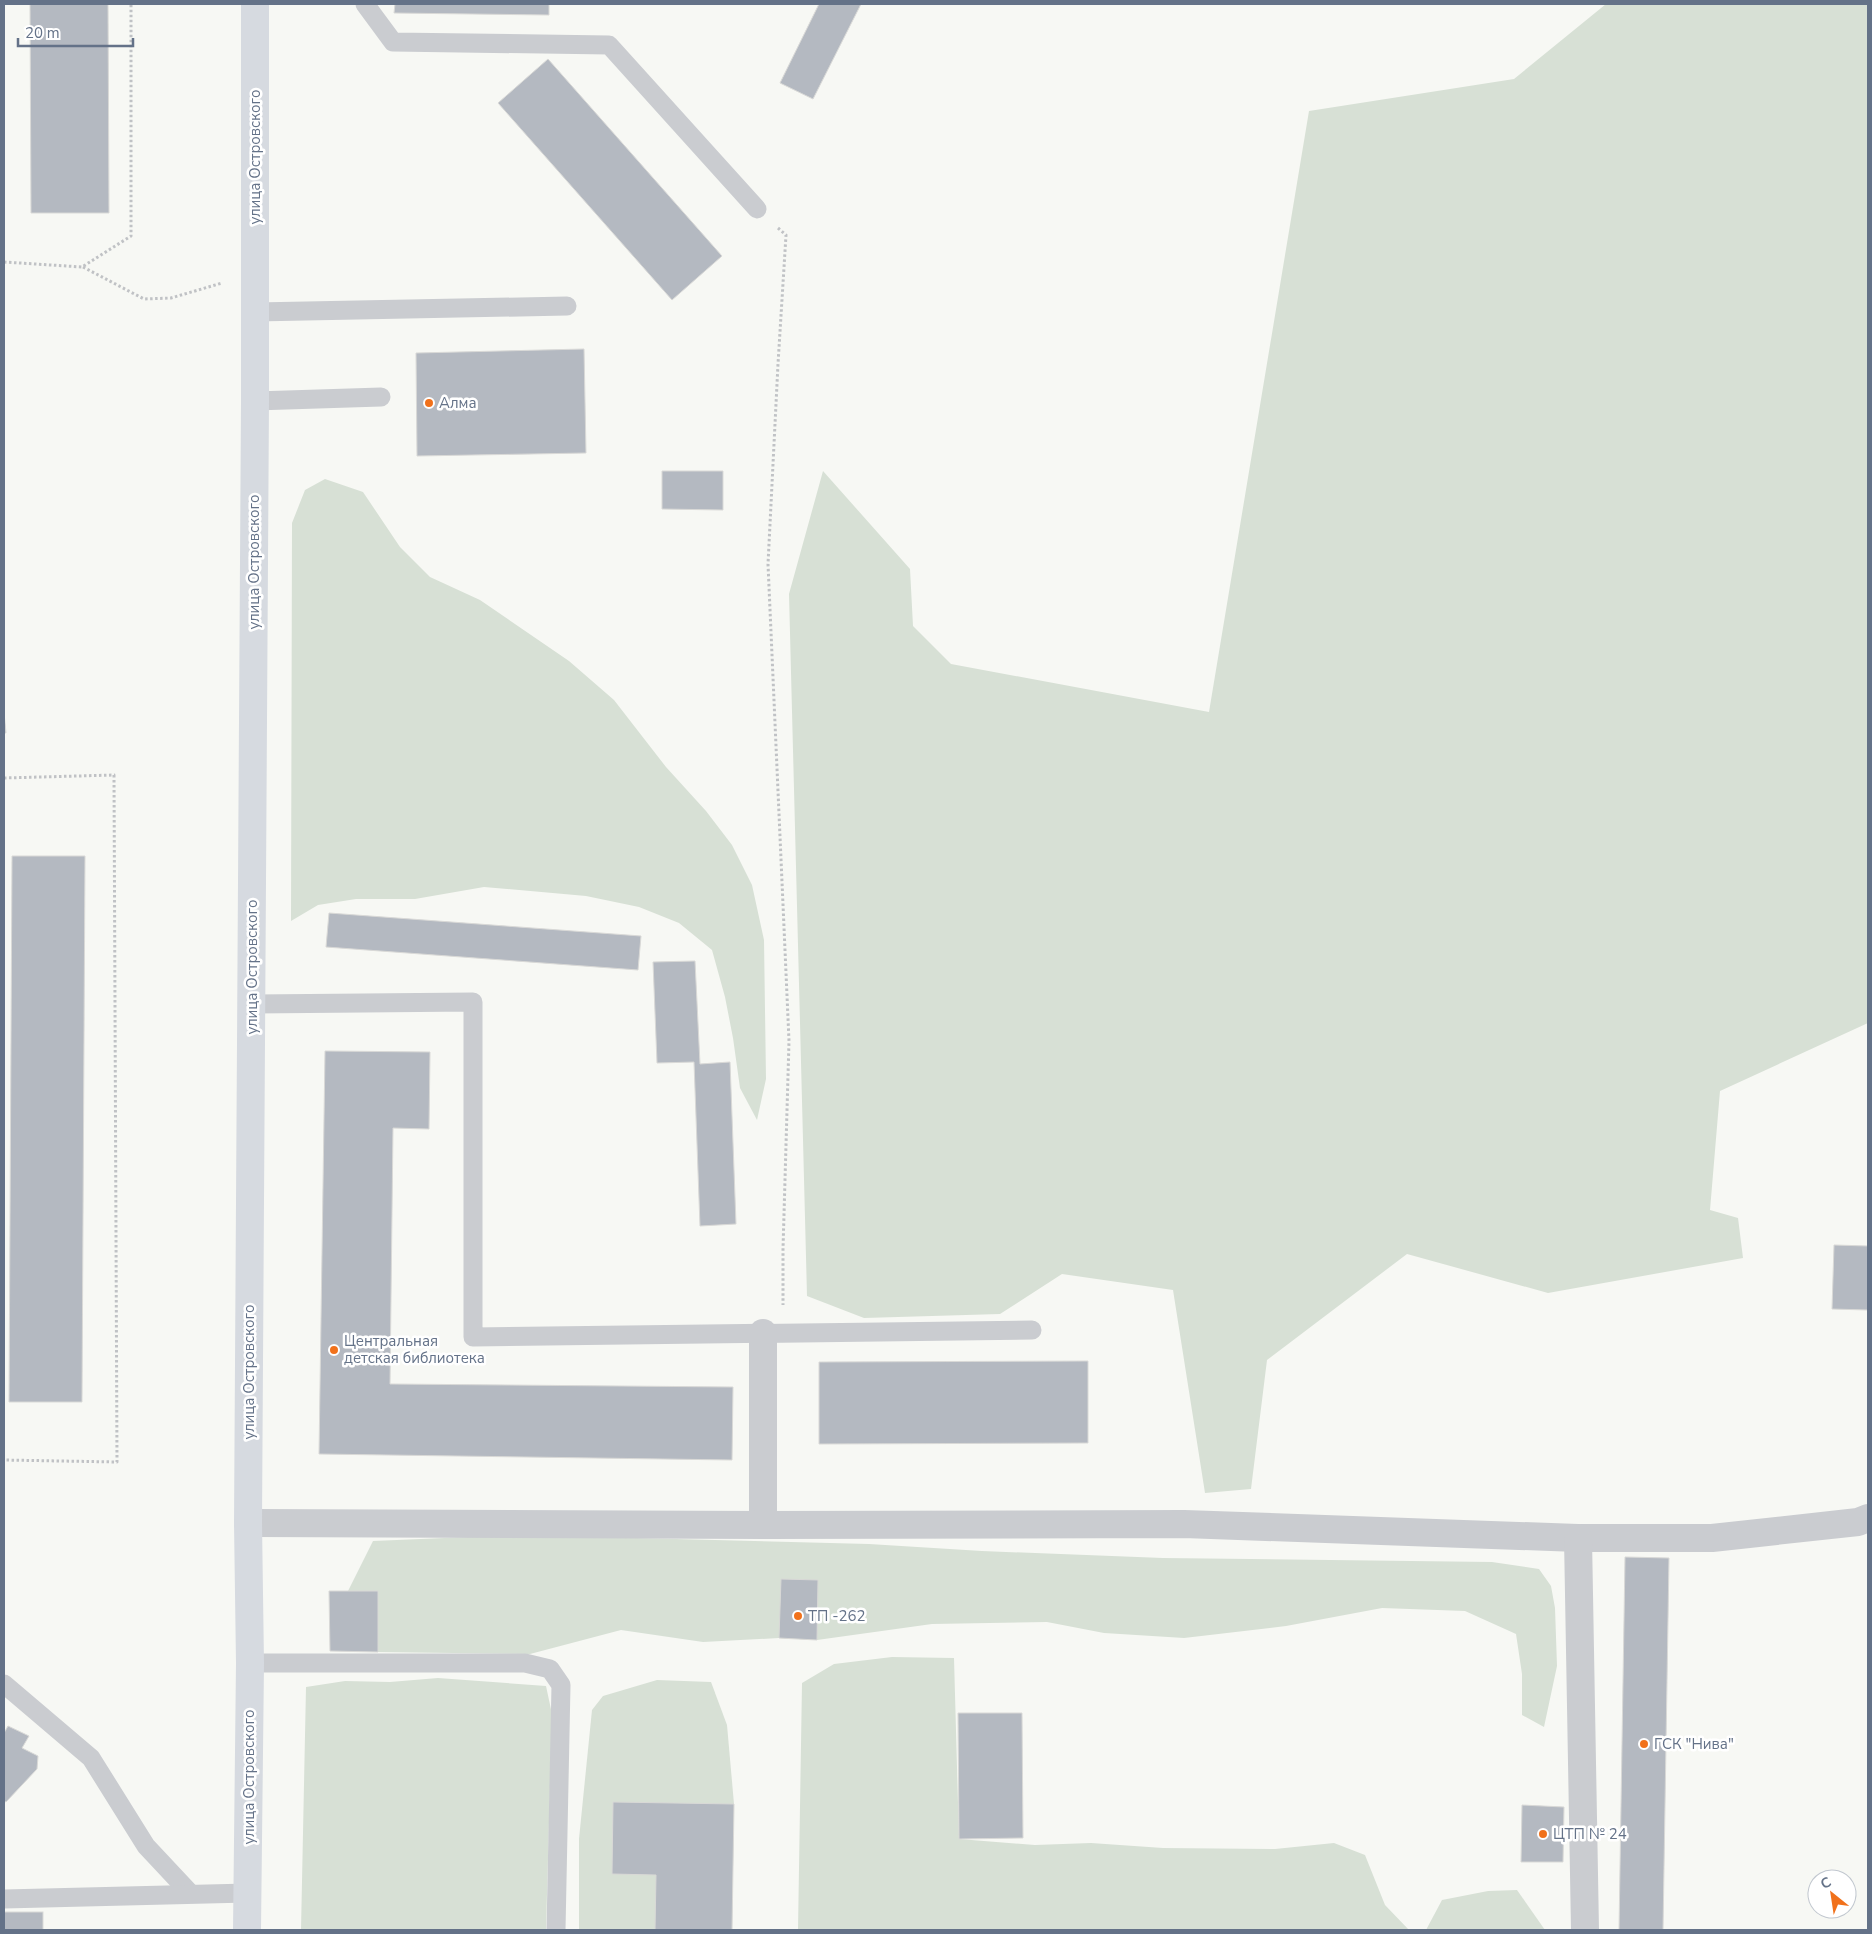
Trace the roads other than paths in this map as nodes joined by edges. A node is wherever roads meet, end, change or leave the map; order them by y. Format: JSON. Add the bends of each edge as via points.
{"nodes":[{"id":1,"x":255,"y":4,"type":"edge"},
{"id":2,"x":365,"y":4,"type":"edge"},
{"id":3,"x":757,"y":209,"type":"road end"},
{"id":4,"x":567,"y":306,"type":"dead end"},
{"id":5,"x":256,"y":312,"type":"junction"},
{"id":6,"x":381,"y":397,"type":"dead end"},
{"id":7,"x":255,"y":401,"type":"junction"},
{"id":8,"x":252,"y":1004,"type":"junction"},
{"id":9,"x":1032,"y":1330,"type":"dead end"},
{"id":10,"x":773,"y":1333,"type":"junction"},
{"id":11,"x":1868,"y":1518,"type":"edge"},
{"id":12,"x":248,"y":1523,"type":"junction"},
{"id":13,"x":763,"y":1525,"type":"junction"},
{"id":14,"x":1578,"y":1538,"type":"junction"},
{"id":15,"x":250,"y":1663,"type":"junction"},
{"id":16,"x":4,"y":1684,"type":"edge"},
{"id":17,"x":190,"y":1893,"type":"junction"},
{"id":18,"x":248,"y":1893,"type":"junction"},
{"id":19,"x":4,"y":1899,"type":"edge"},
{"id":20,"x":248,"y":1930,"type":"edge"},
{"id":21,"x":556,"y":1930,"type":"edge"},
{"id":22,"x":1585,"y":1930,"type":"edge"}],
"edges":[{"from":1,"to":5,"type":"main road","name":"улица Островского"},
{"from":2,"to":3,"type":"lane","via":[[393,42],[609,45]]},
{"from":4,"to":5,"type":"lane"},
{"from":5,"to":7,"type":"main road","name":"улица Островского"},
{"from":6,"to":7,"type":"lane"},
{"from":7,"to":8,"type":"main road","name":"улица Островского"},
{"from":8,"to":10,"type":"lane","via":[[473,1002],[473,1337]]},
{"from":8,"to":12,"type":"main road","name":"улица Островского"},
{"from":9,"to":10,"type":"lane"},
{"from":10,"to":13,"type":"street"},
{"from":11,"to":14,"type":"street","via":[[1858,1522],[1712,1538]]},
{"from":12,"to":13,"type":"street"},
{"from":12,"to":15,"type":"main road","name":"улица Островского"},
{"from":13,"to":14,"type":"street","via":[[1184,1524]]},
{"from":14,"to":22,"type":"street"},
{"from":15,"to":18,"type":"main road","name":"улица Островского"},
{"from":15,"to":21,"type":"lane","via":[[525,1663],[550,1669],[561,1684]]},
{"from":16,"to":17,"type":"lane","via":[[91,1758],[146,1846]]},
{"from":17,"to":18,"type":"lane"},
{"from":17,"to":19,"type":"lane"},
{"from":18,"to":20,"type":"main road","name":"улица Островского"}]}
